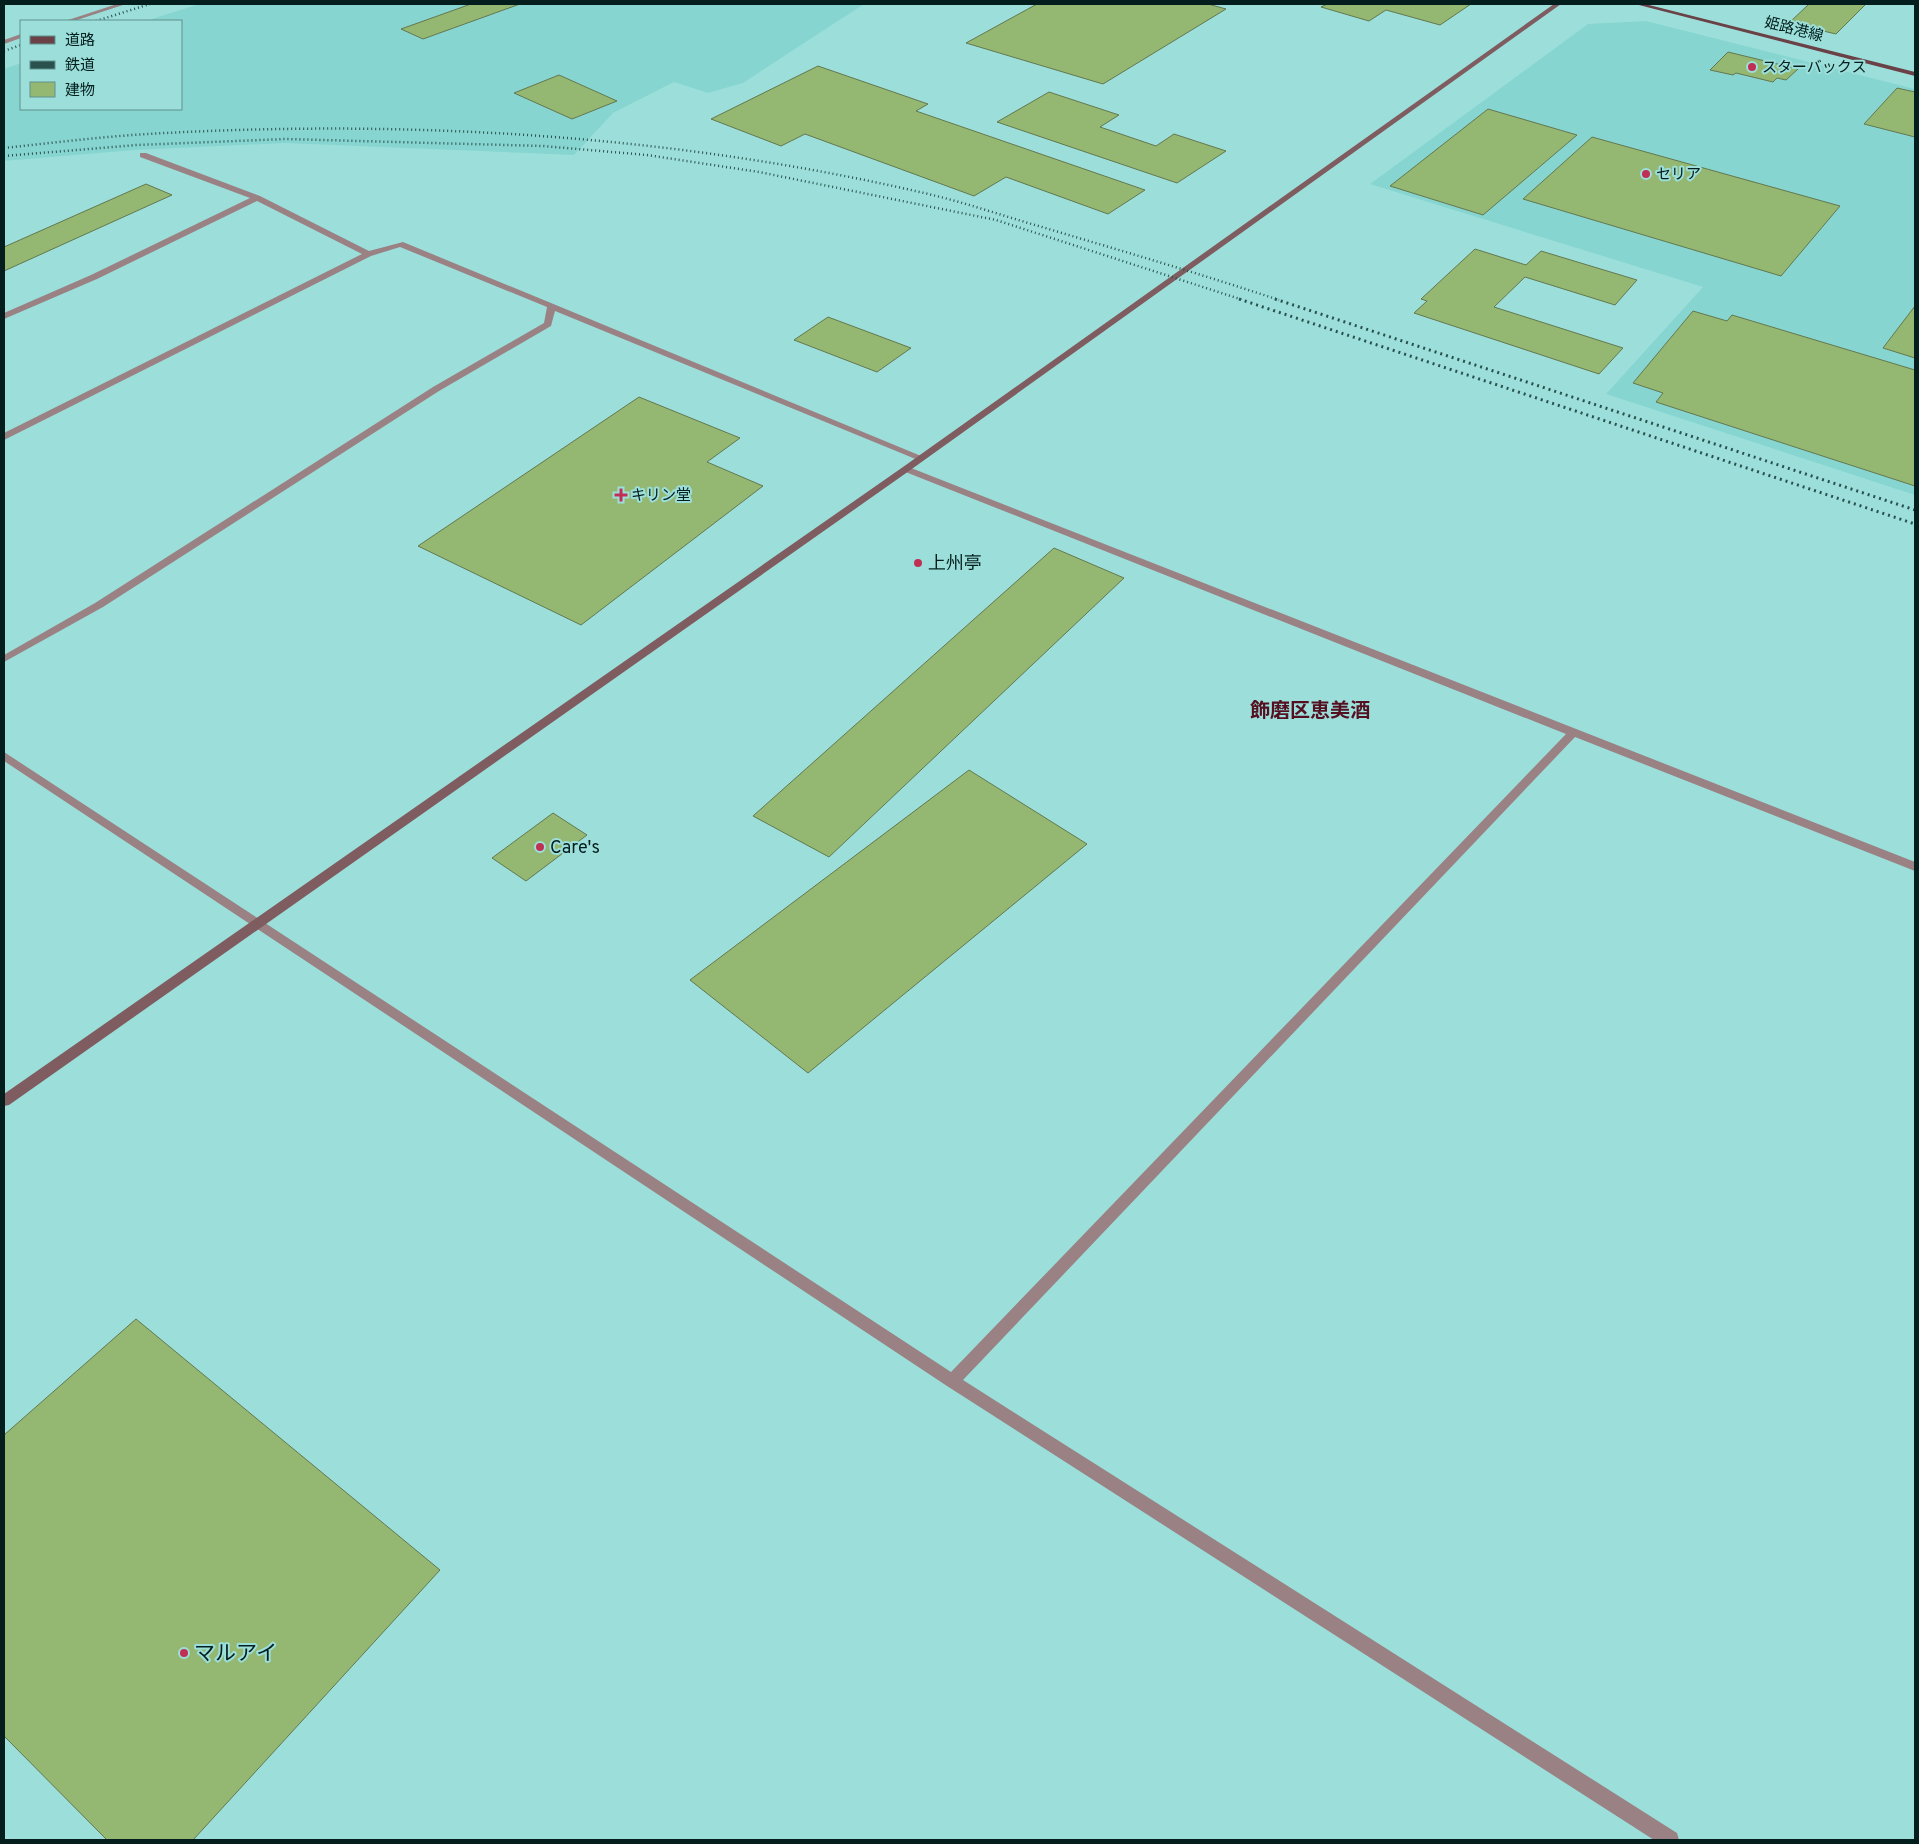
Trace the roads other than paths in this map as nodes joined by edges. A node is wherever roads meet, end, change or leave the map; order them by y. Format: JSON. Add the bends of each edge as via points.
{"nodes":[{"id":1,"x":123,"y":4,"type":"edge"},
{"id":2,"x":1558,"y":4,"type":"edge"},
{"id":3,"x":1638,"y":4,"type":"edge"},
{"id":4,"x":71,"y":20,"type":"edge"},
{"id":5,"x":20,"y":36,"type":"edge"},
{"id":6,"x":4,"y":42,"type":"edge"},
{"id":7,"x":1915,"y":74,"type":"edge"},
{"id":8,"x":143,"y":155,"type":"dead end"},
{"id":9,"x":257,"y":198,"type":"junction"},
{"id":10,"x":368,"y":254,"type":"junction"},
{"id":11,"x":551,"y":306,"type":"junction"},
{"id":12,"x":4,"y":316,"type":"edge"},
{"id":13,"x":4,"y":437,"type":"edge"},
{"id":14,"x":921,"y":458,"type":"junction"},
{"id":15,"x":906,"y":469,"type":"junction"},
{"id":16,"x":4,"y":659,"type":"edge"},
{"id":17,"x":1574,"y":732,"type":"junction"},
{"id":18,"x":4,"y":756,"type":"edge"},
{"id":19,"x":1915,"y":867,"type":"edge"},
{"id":20,"x":257,"y":923,"type":"junction"},
{"id":21,"x":4,"y":1101,"type":"edge"},
{"id":22,"x":952,"y":1381,"type":"junction"},
{"id":23,"x":1670,"y":1840,"type":"edge"}],
"edges":[{"from":1,"to":4,"type":"street"},
{"from":2,"to":14,"type":"street"},
{"from":3,"to":7,"type":"main road","name":"姫路港線"},
{"from":5,"to":6,"type":"street"},
{"from":8,"to":9,"type":"street"},
{"from":9,"to":10,"type":"street"},
{"from":9,"to":12,"type":"street","via":[[94,277]]},
{"from":10,"to":11,"type":"street","via":[[400,244]]},
{"from":10,"to":13,"type":"street"},
{"from":11,"to":14,"type":"street"},
{"from":11,"to":16,"type":"street","via":[[548,324],[436,389],[99,605]]},
{"from":14,"to":15,"type":"street"},
{"from":15,"to":17,"type":"street"},
{"from":15,"to":20,"type":"street"},
{"from":17,"to":19,"type":"street"},
{"from":17,"to":22,"type":"street"},
{"from":18,"to":20,"type":"street"},
{"from":20,"to":21,"type":"street"},
{"from":20,"to":22,"type":"street"},
{"from":22,"to":23,"type":"street"}]}
